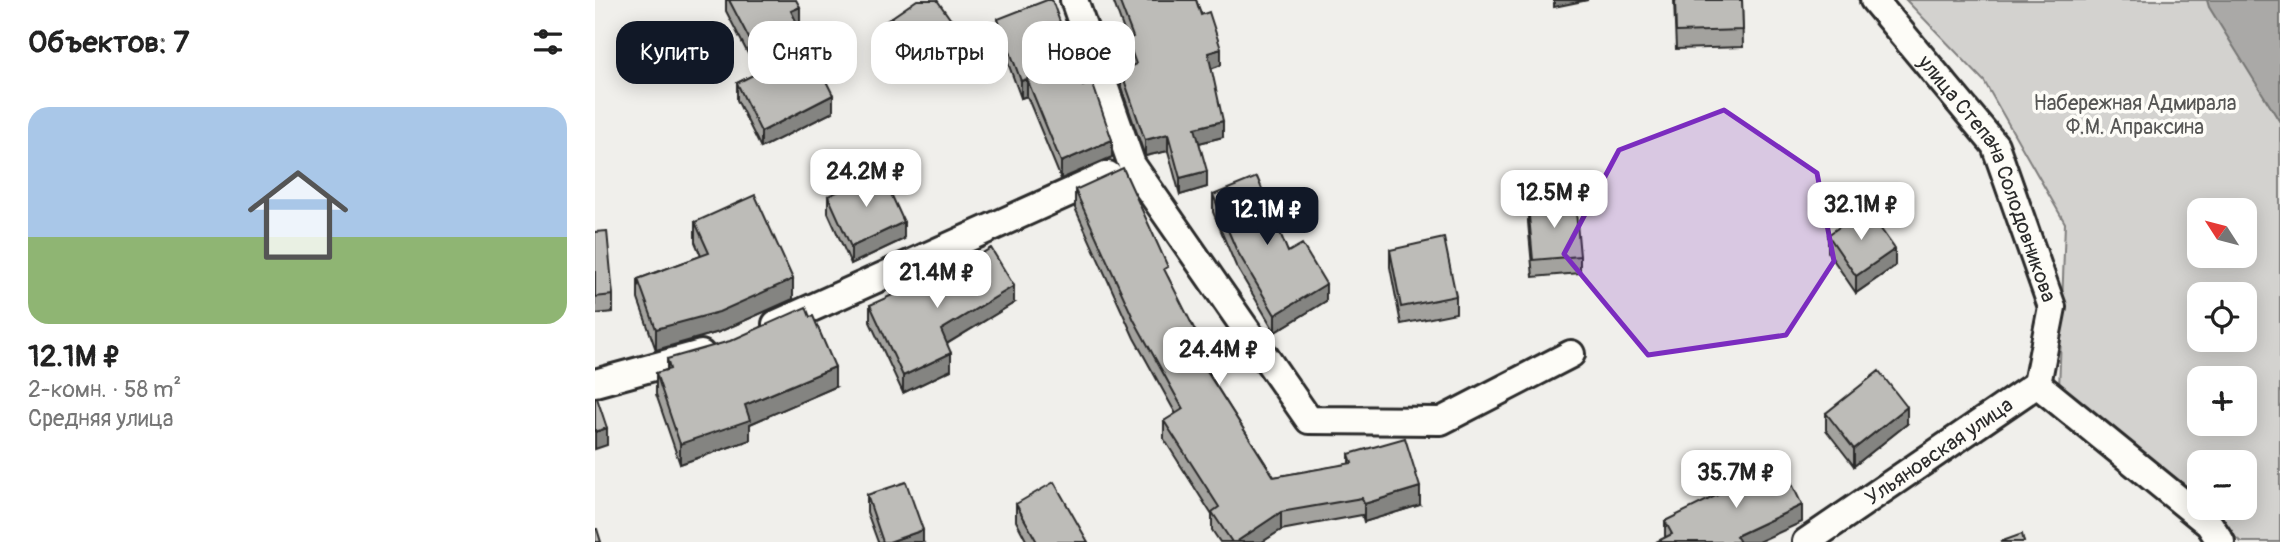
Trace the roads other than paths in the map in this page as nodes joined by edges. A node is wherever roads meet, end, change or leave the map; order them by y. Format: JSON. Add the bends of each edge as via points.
{"nodes":[{"id":1,"x":1074,"y":0,"type":"edge"},
{"id":2,"x":1874,"y":0,"type":"edge"},
{"id":3,"x":1132,"y":165,"type":"junction"},
{"id":4,"x":750,"y":336,"type":"edge"},
{"id":5,"x":724,"y":347,"type":"edge"},
{"id":6,"x":1571,"y":354,"type":"dead end"},
{"id":7,"x":595,"y":383,"type":"edge"},
{"id":8,"x":2036,"y":384,"type":"junction"},
{"id":9,"x":1806,"y":542,"type":"edge"},
{"id":10,"x":2221,"y":542,"type":"edge"}],
"edges":[{"from":1,"to":3,"type":"street"},
{"from":2,"to":8,"type":"street","name":"улица Степана Солодовникова","via":[[1995,145],[2052,307]]},
{"from":3,"to":4,"type":"street"},
{"from":3,"to":6,"type":"street","via":[[1309,420],[1441,421]]},
{"from":5,"to":7,"type":"street"},
{"from":8,"to":9,"type":"street","name":"Ульяновская улица"},
{"from":8,"to":10,"type":"street","via":[[2209,524]]}]}
